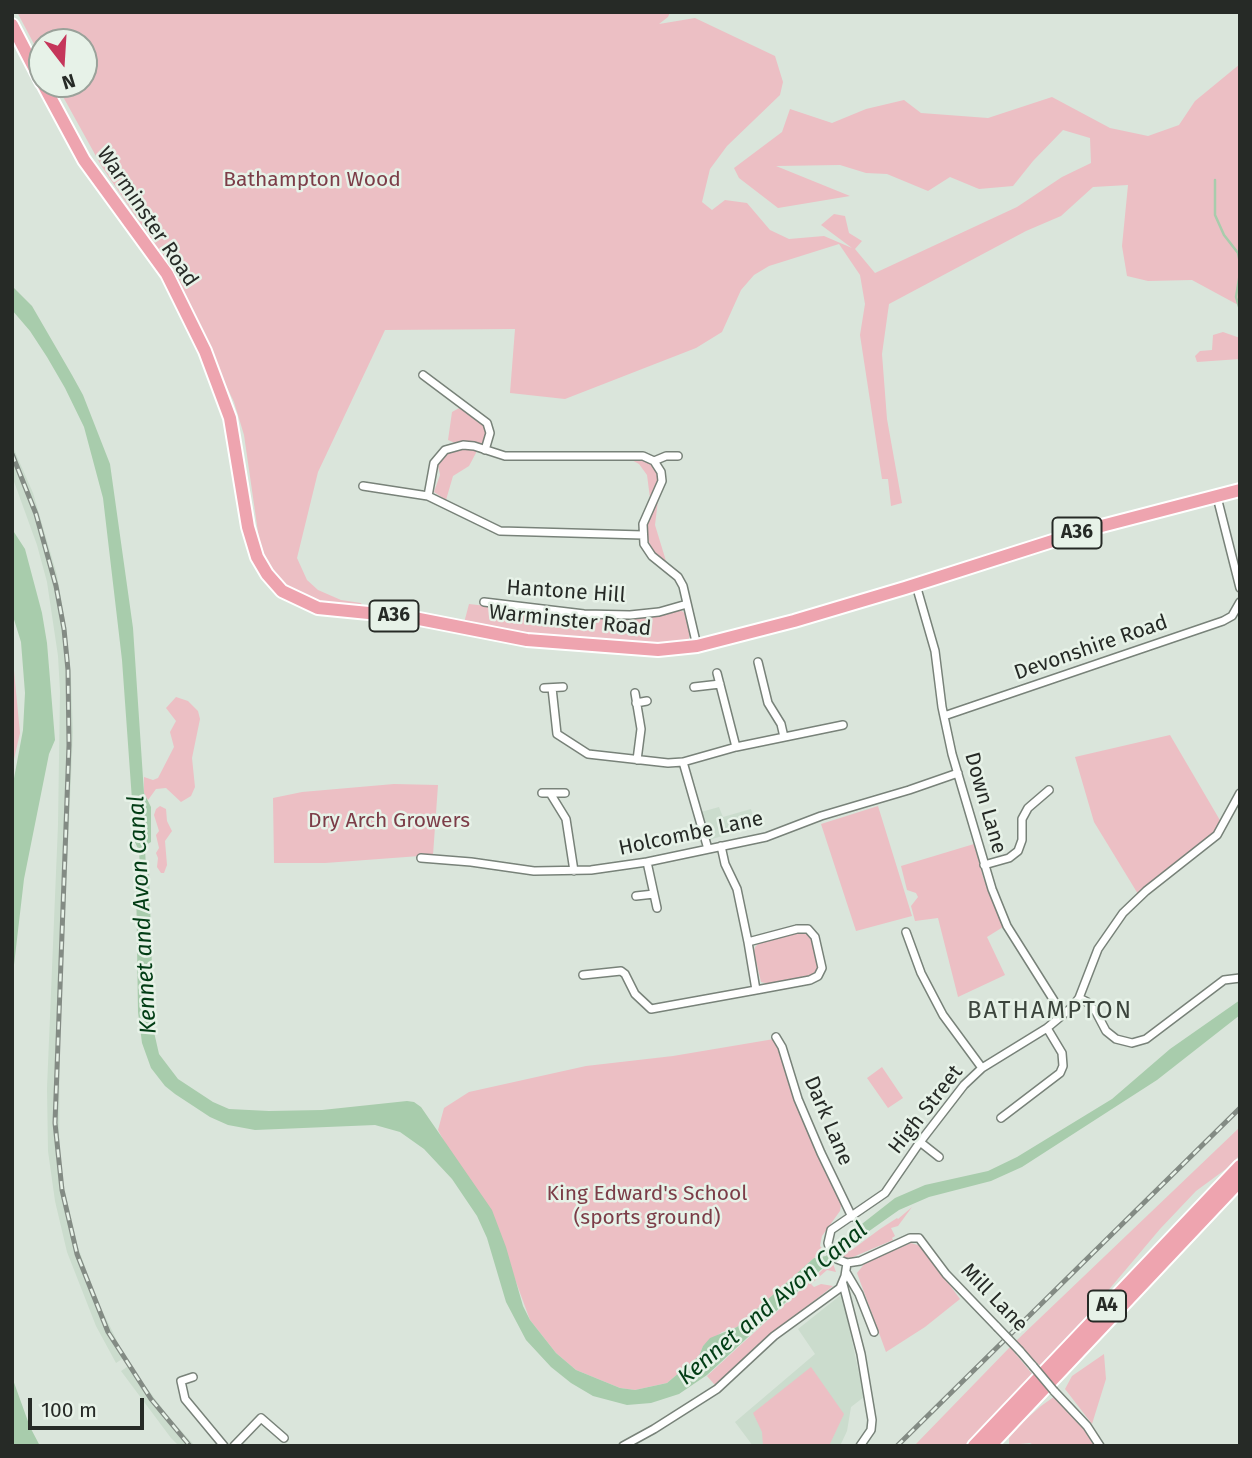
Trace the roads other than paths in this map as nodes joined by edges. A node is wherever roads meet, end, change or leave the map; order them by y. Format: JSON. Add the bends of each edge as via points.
{"nodes":[{"id":1,"x":12,"y":25,"type":"edge"},
{"id":2,"x":28,"y":56,"type":"edge"},
{"id":3,"x":50,"y":98,"type":"edge"},
{"id":4,"x":423,"y":375,"type":"dead end"},
{"id":5,"x":485,"y":450,"type":"junction"},
{"id":6,"x":678,"y":456,"type":"dead end"},
{"id":7,"x":654,"y":460,"type":"junction"},
{"id":8,"x":362,"y":486,"type":"dead end"},
{"id":9,"x":1240,"y":490,"type":"edge"},
{"id":10,"x":428,"y":496,"type":"junction"},
{"id":11,"x":1217,"y":496,"type":"junction"},
{"id":12,"x":643,"y":535,"type":"junction"},
{"id":13,"x":916,"y":585,"type":"junction"},
{"id":14,"x":1240,"y":588,"type":"edge"},
{"id":15,"x":484,"y":602,"type":"dead end"},
{"id":16,"x":1240,"y":602,"type":"edge"},
{"id":17,"x":687,"y":604,"type":"junction"},
{"id":18,"x":697,"y":646,"type":"junction"},
{"id":19,"x":758,"y":662,"type":"dead end"},
{"id":20,"x":717,"y":673,"type":"dead end"},
{"id":21,"x":720,"y":684,"type":"junction"},
{"id":22,"x":563,"y":687,"type":"dead end"},
{"id":23,"x":694,"y":687,"type":"dead end"},
{"id":24,"x":635,"y":693,"type":"dead end"},
{"id":25,"x":647,"y":701,"type":"dead end"},
{"id":26,"x":636,"y":703,"type":"junction"},
{"id":27,"x":944,"y":716,"type":"junction"},
{"id":28,"x":831,"y":718,"type":"dead end"},
{"id":29,"x":843,"y":725,"type":"dead end"},
{"id":30,"x":833,"y":727,"type":"junction"},
{"id":31,"x":784,"y":737,"type":"junction"},
{"id":32,"x":736,"y":747,"type":"junction"},
{"id":33,"x":637,"y":760,"type":"junction"},
{"id":34,"x":683,"y":762,"type":"junction"},
{"id":35,"x":958,"y":772,"type":"junction"},
{"id":36,"x":1049,"y":790,"type":"dead end"},
{"id":37,"x":565,"y":793,"type":"dead end"},
{"id":38,"x":1240,"y":793,"type":"edge"},
{"id":39,"x":721,"y":846,"type":"junction"},
{"id":40,"x":708,"y":849,"type":"junction"},
{"id":41,"x":421,"y":858,"type":"dead end"},
{"id":42,"x":647,"y":862,"type":"junction"},
{"id":43,"x":984,"y":865,"type":"junction"},
{"id":44,"x":574,"y":871,"type":"junction"},
{"id":45,"x":654,"y":894,"type":"junction"},
{"id":46,"x":636,"y":896,"type":"dead end"},
{"id":47,"x":657,"y":908,"type":"dead end"},
{"id":48,"x":906,"y":932,"type":"dead end"},
{"id":49,"x":748,"y":942,"type":"junction"},
{"id":50,"x":583,"y":975,"type":"dead end"},
{"id":51,"x":1240,"y":978,"type":"edge"},
{"id":52,"x":756,"y":990,"type":"junction"},
{"id":53,"x":1079,"y":998,"type":"junction"},
{"id":54,"x":1063,"y":1015,"type":"junction"},
{"id":55,"x":1047,"y":1028,"type":"junction"},
{"id":56,"x":776,"y":1037,"type":"dead end"},
{"id":57,"x":982,"y":1068,"type":"junction"},
{"id":58,"x":1001,"y":1118,"type":"dead end"},
{"id":59,"x":920,"y":1142,"type":"junction"},
{"id":60,"x":939,"y":1157,"type":"dead end"},
{"id":61,"x":1240,"y":1166,"type":"edge"},
{"id":62,"x":1240,"y":1181,"type":"edge"},
{"id":63,"x":852,"y":1217,"type":"junction"},
{"id":64,"x":844,"y":1265,"type":"junction"},
{"id":65,"x":843,"y":1284,"type":"junction"},
{"id":66,"x":874,"y":1332,"type":"dead end"},
{"id":67,"x":193,"y":1377,"type":"dead end"},
{"id":68,"x":284,"y":1438,"type":"dead end"},
{"id":69,"x":224,"y":1446,"type":"edge"},
{"id":70,"x":234,"y":1446,"type":"edge"},
{"id":71,"x":623,"y":1446,"type":"edge"},
{"id":72,"x":860,"y":1446,"type":"edge"},
{"id":73,"x":974,"y":1446,"type":"edge"},
{"id":74,"x":990,"y":1446,"type":"edge"},
{"id":75,"x":1100,"y":1446,"type":"edge"}],
"edges":[{"from":1,"to":2,"type":"highway","name":"Warminster Road","number":"A36"},
{"from":3,"to":18,"type":"highway","name":"Warminster Road","number":"A36","via":[[84,160],[167,274],[205,352],[230,418],[253,547],[282,591],[318,608],[409,617],[527,640],[658,650]]},
{"from":4,"to":5,"type":"street","via":[[487,423],[490,433]]},
{"from":5,"to":7,"type":"street","via":[[505,456],[643,456]]},
{"from":5,"to":10,"type":"street","via":[[454,447],[438,456]]},
{"from":6,"to":7,"type":"street"},
{"from":7,"to":12,"type":"street","via":[[662,481],[643,524]]},
{"from":8,"to":10,"type":"street"},
{"from":9,"to":11,"type":"highway","name":"Warminster Road","number":"A36"},
{"from":10,"to":12,"type":"street","via":[[499,531]]},
{"from":11,"to":13,"type":"highway","name":"Warminster Road","number":"A36","via":[[1090,529]]},
{"from":11,"to":14,"type":"street"},
{"from":12,"to":17,"type":"street","via":[[647,550],[678,577]]},
{"from":13,"to":18,"type":"highway","name":"Warminster Road","number":"A36"},
{"from":13,"to":27,"type":"street","name":"Down Lane","via":[[935,651]]},
{"from":15,"to":17,"type":"street","name":"Hantone Hill","via":[[596,615],[659,612]]},
{"from":16,"to":27,"type":"street","name":"Devonshire Road","via":[[1223,621]]},
{"from":17,"to":18,"type":"street"},
{"from":19,"to":31,"type":"street","via":[[768,703],[782,724]]},
{"from":20,"to":21,"type":"street"},
{"from":21,"to":23,"type":"street"},
{"from":21,"to":32,"type":"street"},
{"from":22,"to":33,"type":"street","via":[[548,688],[556,734],[588,754]]},
{"from":24,"to":26,"type":"street"},
{"from":25,"to":26,"type":"street"},
{"from":26,"to":33,"type":"street","via":[[641,729]]},
{"from":27,"to":35,"type":"street","name":"Down Lane"},
{"from":28,"to":30,"type":"street"},
{"from":29,"to":30,"type":"street"},
{"from":30,"to":31,"type":"street"},
{"from":31,"to":32,"type":"street"},
{"from":32,"to":34,"type":"street"},
{"from":33,"to":34,"type":"street"},
{"from":34,"to":40,"type":"street"},
{"from":35,"to":39,"type":"street","name":"Holcombe Lane","via":[[776,834]]},
{"from":35,"to":43,"type":"street","name":"Down Lane"},
{"from":36,"to":43,"type":"street","via":[[1022,819],[1018,851]]},
{"from":37,"to":44,"type":"street","via":[[546,793],[566,819]]},
{"from":38,"to":53,"type":"street","via":[[1217,835],[1123,913],[1098,949]]},
{"from":39,"to":40,"type":"street","name":"Holcombe Lane"},
{"from":39,"to":49,"type":"street","via":[[737,889]]},
{"from":40,"to":42,"type":"street","name":"Holcombe Lane"},
{"from":41,"to":44,"type":"street","name":"Holcombe Lane","via":[[522,871]]},
{"from":42,"to":44,"type":"street","name":"Holcombe Lane"},
{"from":42,"to":45,"type":"street"},
{"from":43,"to":54,"type":"street","name":"Down Lane","via":[[1007,926]]},
{"from":45,"to":46,"type":"street"},
{"from":45,"to":47,"type":"street"},
{"from":48,"to":57,"type":"street","via":[[920,973],[943,1015]]},
{"from":49,"to":52,"type":"street"},
{"from":49,"to":52,"type":"street","via":[[807,929],[815,937],[822,968],[810,980]]},
{"from":50,"to":52,"type":"street","via":[[621,971],[651,1009]]},
{"from":51,"to":53,"type":"street","via":[[1224,981],[1146,1039],[1132,1043],[1106,1031],[1096,1012]]},
{"from":53,"to":54,"type":"street","name":"High Street"},
{"from":54,"to":55,"type":"street","name":"High Street"},
{"from":55,"to":57,"type":"street","name":"High Street"},
{"from":55,"to":58,"type":"street","via":[[1062,1053],[1060,1073]]},
{"from":56,"to":63,"type":"street","name":"Dark Lane","via":[[798,1099]]},
{"from":57,"to":59,"type":"street","name":"High Street"},
{"from":59,"to":60,"type":"street"},
{"from":59,"to":63,"type":"street","name":"High Street","via":[[885,1194]]},
{"from":61,"to":73,"type":"highway","number":"A4"},
{"from":62,"to":74,"type":"highway","number":"A4"},
{"from":63,"to":64,"type":"street","name":"High Street","via":[[831,1230],[828,1238],[830,1250]]},
{"from":64,"to":65,"type":"street"},
{"from":64,"to":66,"type":"street"},
{"from":64,"to":75,"type":"street","name":"Mill Lane","bridge":true,"via":[[919,1238]]},
{"from":65,"to":71,"type":"street","via":[[774,1336],[717,1389]]},
{"from":65,"to":72,"type":"street","via":[[872,1420]]},
{"from":67,"to":69,"type":"street","via":[[181,1381],[185,1399]]},
{"from":68,"to":70,"type":"street","via":[[261,1418]]}]}
